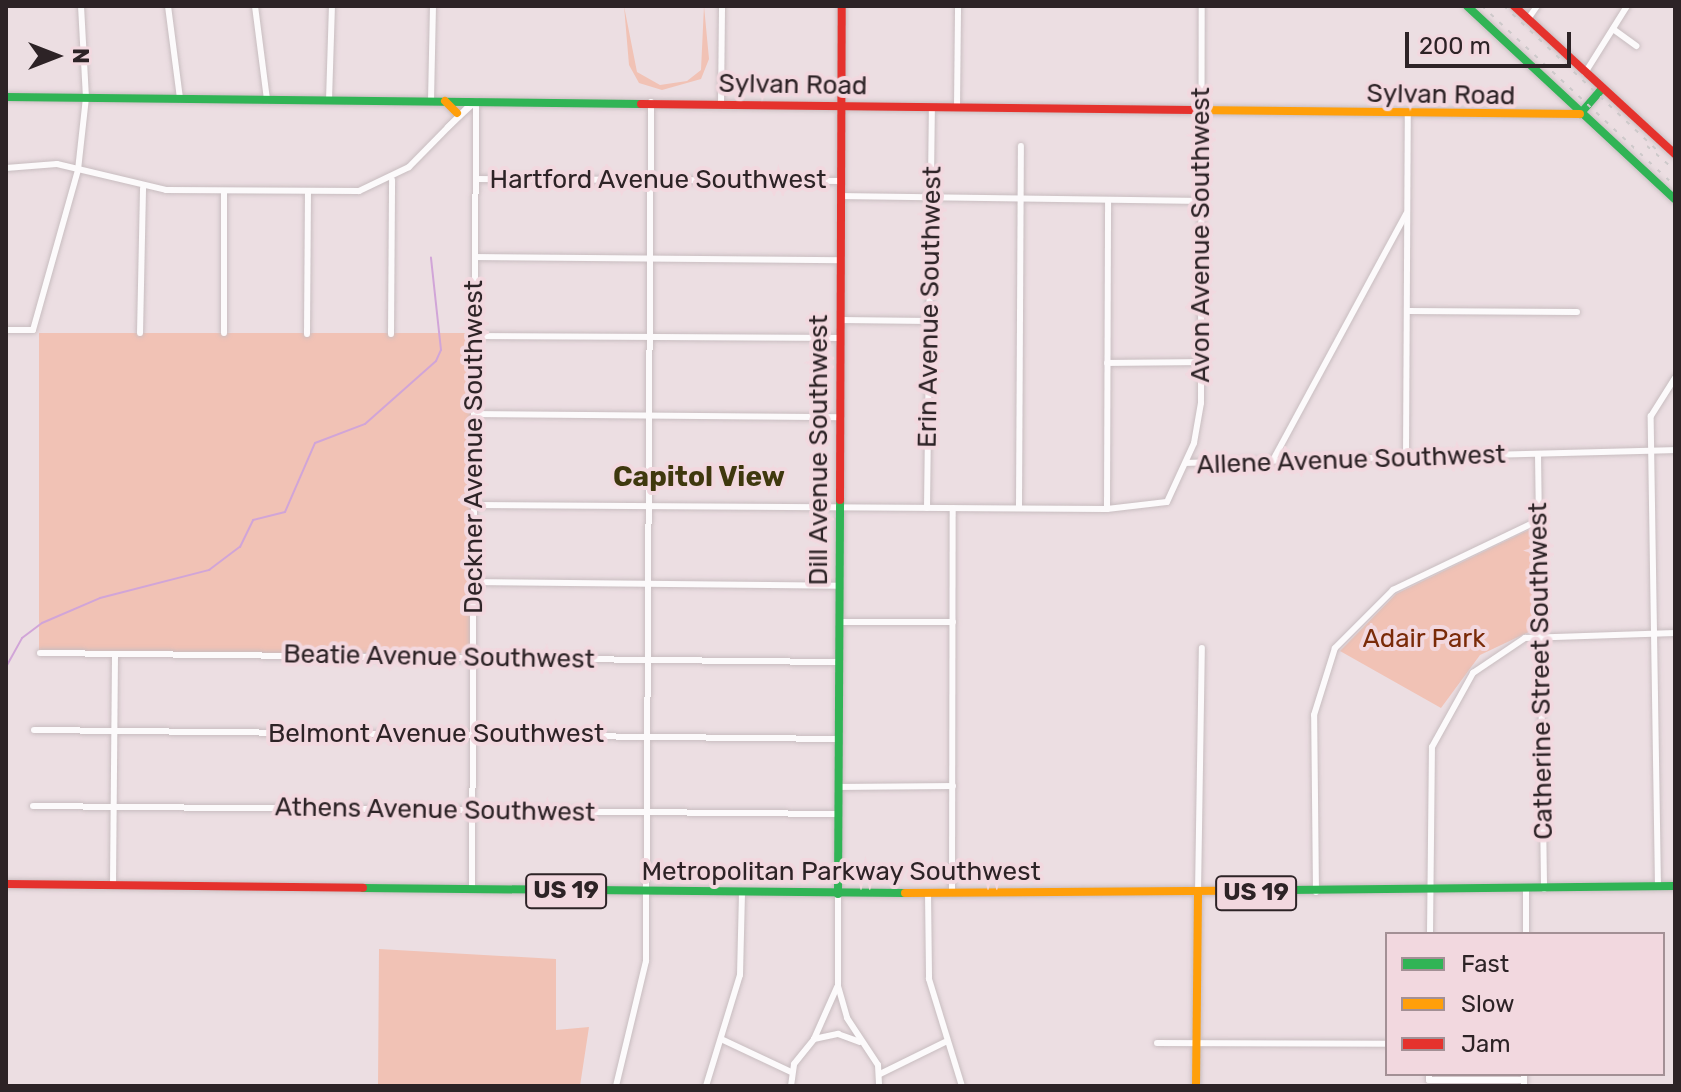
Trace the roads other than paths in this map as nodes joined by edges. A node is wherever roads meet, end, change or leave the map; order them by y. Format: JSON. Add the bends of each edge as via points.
{"nodes":[{"id":1,"x":81,"y":6,"type":"edge"},
{"id":2,"x":168,"y":6,"type":"edge"},
{"id":3,"x":255,"y":6,"type":"edge"},
{"id":4,"x":332,"y":6,"type":"edge"},
{"id":5,"x":433,"y":6,"type":"edge"},
{"id":6,"x":722,"y":6,"type":"edge"},
{"id":7,"x":842,"y":6,"type":"edge"},
{"id":8,"x":958,"y":6,"type":"edge"},
{"id":9,"x":1202,"y":6,"type":"edge"},
{"id":10,"x":1467,"y":6,"type":"edge"},
{"id":11,"x":1514,"y":6,"type":"edge"},
{"id":12,"x":1537,"y":6,"type":"edge"},
{"id":13,"x":1627,"y":6,"type":"edge"},
{"id":14,"x":1528,"y":19,"type":"junction"},
{"id":15,"x":1613,"y":29,"type":"junction"},
{"id":16,"x":1636,"y":46,"type":"dead end"},
{"id":17,"x":1585,"y":73,"type":"junction"},
{"id":18,"x":1602,"y":89,"type":"junction"},
{"id":19,"x":6,"y":97,"type":"edge"},
{"id":20,"x":86,"y":98,"type":"junction"},
{"id":21,"x":180,"y":99,"type":"junction"},
{"id":22,"x":267,"y":100,"type":"junction"},
{"id":23,"x":329,"y":100,"type":"junction"},
{"id":24,"x":431,"y":101,"type":"junction"},
{"id":25,"x":444,"y":101,"type":"junction"},
{"id":26,"x":476,"y":101,"type":"junction"},
{"id":27,"x":651,"y":102,"type":"junction"},
{"id":28,"x":721,"y":104,"type":"junction"},
{"id":29,"x":841,"y":106,"type":"junction"},
{"id":30,"x":932,"y":107,"type":"junction"},
{"id":31,"x":957,"y":107,"type":"junction"},
{"id":32,"x":1200,"y":110,"type":"junction"},
{"id":33,"x":1408,"y":114,"type":"junction"},
{"id":34,"x":1580,"y":114,"type":"junction"},
{"id":35,"x":458,"y":118,"type":"junction"},
{"id":36,"x":476,"y":128,"type":"junction"},
{"id":37,"x":1021,"y":146,"type":"dead end"},
{"id":38,"x":1673,"y":149,"type":"edge"},
{"id":39,"x":6,"y":168,"type":"edge"},
{"id":40,"x":78,"y":170,"type":"junction"},
{"id":41,"x":476,"y":179,"type":"junction"},
{"id":42,"x":392,"y":180,"type":"junction"},
{"id":43,"x":650,"y":180,"type":"junction"},
{"id":44,"x":841,"y":181,"type":"junction"},
{"id":45,"x":143,"y":188,"type":"junction"},
{"id":46,"x":224,"y":191,"type":"junction"},
{"id":47,"x":308,"y":191,"type":"junction"},
{"id":48,"x":841,"y":196,"type":"junction"},
{"id":49,"x":933,"y":198,"type":"junction"},
{"id":50,"x":1020,"y":199,"type":"junction"},
{"id":51,"x":1675,"y":199,"type":"edge"},
{"id":52,"x":1108,"y":200,"type":"junction"},
{"id":53,"x":1201,"y":201,"type":"junction"},
{"id":54,"x":1407,"y":212,"type":"junction"},
{"id":55,"x":475,"y":257,"type":"junction"},
{"id":56,"x":650,"y":258,"type":"junction"},
{"id":57,"x":840,"y":260,"type":"junction"},
{"id":58,"x":1407,"y":311,"type":"junction"},
{"id":59,"x":1577,"y":312,"type":"dead end"},
{"id":60,"x":840,"y":320,"type":"junction"},
{"id":61,"x":930,"y":321,"type":"junction"},
{"id":62,"x":6,"y":330,"type":"edge"},
{"id":63,"x":140,"y":333,"type":"dead end"},
{"id":64,"x":224,"y":333,"type":"dead end"},
{"id":65,"x":307,"y":334,"type":"dead end"},
{"id":66,"x":391,"y":334,"type":"dead end"},
{"id":67,"x":475,"y":336,"type":"junction"},
{"id":68,"x":650,"y":337,"type":"junction"},
{"id":69,"x":840,"y":338,"type":"junction"},
{"id":70,"x":1202,"y":362,"type":"junction"},
{"id":71,"x":1107,"y":363,"type":"junction"},
{"id":72,"x":1675,"y":378,"type":"edge"},
{"id":73,"x":474,"y":414,"type":"junction"},
{"id":74,"x":649,"y":415,"type":"junction"},
{"id":75,"x":839,"y":417,"type":"junction"},
{"id":76,"x":1675,"y":450,"type":"edge"},
{"id":77,"x":1652,"y":451,"type":"junction"},
{"id":78,"x":1538,"y":454,"type":"junction"},
{"id":79,"x":1406,"y":457,"type":"junction"},
{"id":80,"x":1273,"y":460,"type":"junction"},
{"id":81,"x":1186,"y":463,"type":"junction"},
{"id":82,"x":474,"y":505,"type":"junction"},
{"id":83,"x":648,"y":507,"type":"junction"},
{"id":84,"x":839,"y":508,"type":"junction"},
{"id":85,"x":927,"y":508,"type":"junction"},
{"id":86,"x":953,"y":508,"type":"junction"},
{"id":87,"x":1019,"y":508,"type":"junction"},
{"id":88,"x":1107,"y":509,"type":"junction"},
{"id":89,"x":1539,"y":520,"type":"junction"},
{"id":90,"x":474,"y":582,"type":"junction"},
{"id":91,"x":648,"y":584,"type":"junction"},
{"id":92,"x":839,"y":586,"type":"junction"},
{"id":93,"x":839,"y":622,"type":"junction"},
{"id":94,"x":953,"y":622,"type":"junction"},
{"id":95,"x":1654,"y":633,"type":"junction"},
{"id":96,"x":1675,"y":633,"type":"edge"},
{"id":97,"x":1540,"y":635,"type":"junction"},
{"id":98,"x":1202,"y":648,"type":"dead end"},
{"id":99,"x":40,"y":653,"type":"dead end"},
{"id":100,"x":115,"y":654,"type":"junction"},
{"id":101,"x":473,"y":658,"type":"junction"},
{"id":102,"x":648,"y":660,"type":"junction"},
{"id":103,"x":839,"y":662,"type":"junction"},
{"id":104,"x":34,"y":730,"type":"dead end"},
{"id":105,"x":114,"y":731,"type":"junction"},
{"id":106,"x":473,"y":734,"type":"junction"},
{"id":107,"x":648,"y":736,"type":"junction"},
{"id":108,"x":838,"y":739,"type":"junction"},
{"id":109,"x":953,"y":786,"type":"junction"},
{"id":110,"x":838,"y":787,"type":"junction"},
{"id":111,"x":33,"y":806,"type":"dead end"},
{"id":112,"x":114,"y":807,"type":"junction"},
{"id":113,"x":472,"y":810,"type":"junction"},
{"id":114,"x":647,"y":812,"type":"junction"},
{"id":115,"x":838,"y":814,"type":"junction"},
{"id":116,"x":6,"y":884,"type":"edge"},
{"id":117,"x":113,"y":884,"type":"junction"},
{"id":118,"x":1675,"y":886,"type":"edge"},
{"id":119,"x":1658,"y":887,"type":"junction"},
{"id":120,"x":472,"y":889,"type":"junction"},
{"id":121,"x":1526,"y":889,"type":"junction"},
{"id":122,"x":1544,"y":889,"type":"junction"},
{"id":123,"x":1430,"y":891,"type":"junction"},
{"id":124,"x":647,"y":892,"type":"junction"},
{"id":125,"x":1316,"y":892,"type":"junction"},
{"id":126,"x":742,"y":893,"type":"junction"},
{"id":127,"x":928,"y":893,"type":"junction"},
{"id":128,"x":952,"y":893,"type":"junction"},
{"id":129,"x":1198,"y":893,"type":"junction"},
{"id":130,"x":838,"y":894,"type":"junction"},
{"id":131,"x":1430,"y":932,"type":"edge"},
{"id":132,"x":1526,"y":932,"type":"edge"},
{"id":133,"x":838,"y":986,"type":"junction"},
{"id":134,"x":721,"y":1039,"type":"junction"},
{"id":135,"x":814,"y":1039,"type":"junction"},
{"id":136,"x":945,"y":1042,"type":"junction"},
{"id":137,"x":864,"y":1043,"type":"junction"},
{"id":138,"x":1157,"y":1043,"type":"dead end"},
{"id":139,"x":1385,"y":1044,"type":"edge"},
{"id":140,"x":1196,"y":1045,"type":"junction"},
{"id":141,"x":791,"y":1072,"type":"junction"},
{"id":142,"x":880,"y":1074,"type":"junction"},
{"id":143,"x":1429,"y":1077,"type":"edge"},
{"id":144,"x":1524,"y":1080,"type":"edge"},
{"id":145,"x":616,"y":1086,"type":"edge"},
{"id":146,"x":706,"y":1086,"type":"edge"},
{"id":147,"x":791,"y":1086,"type":"edge"},
{"id":148,"x":879,"y":1086,"type":"edge"},
{"id":149,"x":962,"y":1086,"type":"edge"},
{"id":150,"x":1196,"y":1086,"type":"edge"}],
"edges":[{"from":1,"to":20,"type":"street"},
{"from":2,"to":21,"type":"street"},
{"from":3,"to":22,"type":"street"},
{"from":4,"to":23,"type":"street"},
{"from":5,"to":24,"type":"street"},
{"from":6,"to":28,"type":"street"},
{"from":7,"to":29,"type":"main road","name":"Dill Avenue Southwest"},
{"from":8,"to":31,"type":"street"},
{"from":9,"to":32,"type":"street","name":"Avon Avenue Southwest"},
{"from":10,"to":34,"type":"main road"},
{"from":11,"to":14,"type":"main road"},
{"from":12,"to":14,"type":"street"},
{"from":13,"to":15,"type":"street"},
{"from":14,"to":17,"type":"main road"},
{"from":15,"to":16,"type":"street"},
{"from":15,"to":17,"type":"street"},
{"from":17,"to":18,"type":"main road"},
{"from":18,"to":34,"type":"main road"},
{"from":18,"to":38,"type":"main road"},
{"from":19,"to":20,"type":"main road","name":"Sylvan Road"},
{"from":20,"to":21,"type":"main road","name":"Sylvan Road"},
{"from":20,"to":40,"type":"street"},
{"from":21,"to":22,"type":"main road","name":"Sylvan Road"},
{"from":22,"to":23,"type":"main road","name":"Sylvan Road"},
{"from":23,"to":24,"type":"main road","name":"Sylvan Road"},
{"from":24,"to":25,"type":"main road","name":"Sylvan Road"},
{"from":25,"to":26,"type":"main road","name":"Sylvan Road"},
{"from":25,"to":35,"type":"main road"},
{"from":26,"to":27,"type":"main road","name":"Sylvan Road"},
{"from":26,"to":35,"type":"street"},
{"from":26,"to":36,"type":"street","name":"Deckner Avenue Southwest"},
{"from":27,"to":28,"type":"main road","name":"Sylvan Road"},
{"from":27,"to":43,"type":"street"},
{"from":28,"to":29,"type":"main road","name":"Sylvan Road"},
{"from":29,"to":30,"type":"main road","name":"Sylvan Road"},
{"from":29,"to":44,"type":"main road","name":"Dill Avenue Southwest"},
{"from":30,"to":31,"type":"main road","name":"Sylvan Road"},
{"from":30,"to":49,"type":"street","name":"Erin Avenue Southwest"},
{"from":31,"to":32,"type":"main road","name":"Sylvan Road"},
{"from":32,"to":33,"type":"main road","name":"Sylvan Road"},
{"from":32,"to":53,"type":"street","name":"Avon Avenue Southwest"},
{"from":33,"to":34,"type":"main road","name":"Sylvan Road"},
{"from":33,"to":54,"type":"street"},
{"from":34,"to":51,"type":"main road"},
{"from":35,"to":36,"type":"street"},
{"from":35,"to":42,"type":"street"},
{"from":36,"to":41,"type":"street","name":"Deckner Avenue Southwest"},
{"from":37,"to":50,"type":"street"},
{"from":39,"to":40,"type":"street","via":[[37,163]]},
{"from":40,"to":45,"type":"street"},
{"from":40,"to":62,"type":"street","via":[[29,332]]},
{"from":41,"to":43,"type":"street","name":"Hartford Avenue Southwest"},
{"from":41,"to":55,"type":"street","name":"Deckner Avenue Southwest"},
{"from":42,"to":47,"type":"street","via":[[359,191]]},
{"from":42,"to":66,"type":"street"},
{"from":43,"to":44,"type":"street","name":"Hartford Avenue Southwest"},
{"from":43,"to":56,"type":"street"},
{"from":44,"to":48,"type":"main road","name":"Dill Avenue Southwest"},
{"from":45,"to":46,"type":"street"},
{"from":45,"to":63,"type":"street"},
{"from":46,"to":47,"type":"street"},
{"from":46,"to":64,"type":"street"},
{"from":47,"to":65,"type":"street"},
{"from":48,"to":49,"type":"street","name":"Hartford Avenue Southwest"},
{"from":48,"to":57,"type":"main road","name":"Dill Avenue Southwest"},
{"from":49,"to":50,"type":"street","name":"Hartford Avenue Southwest"},
{"from":49,"to":61,"type":"street","name":"Erin Avenue Southwest"},
{"from":50,"to":52,"type":"street","name":"Hartford Avenue Southwest"},
{"from":50,"to":87,"type":"street"},
{"from":52,"to":53,"type":"street","name":"Hartford Avenue Southwest"},
{"from":52,"to":71,"type":"street"},
{"from":53,"to":70,"type":"street","name":"Avon Avenue Southwest"},
{"from":54,"to":58,"type":"street"},
{"from":54,"to":80,"type":"street"},
{"from":55,"to":56,"type":"street"},
{"from":55,"to":67,"type":"street","name":"Deckner Avenue Southwest"},
{"from":56,"to":57,"type":"street"},
{"from":56,"to":68,"type":"street"},
{"from":57,"to":60,"type":"main road","name":"Dill Avenue Southwest"},
{"from":58,"to":59,"type":"street"},
{"from":58,"to":79,"type":"street"},
{"from":60,"to":61,"type":"street"},
{"from":60,"to":69,"type":"main road","name":"Dill Avenue Southwest"},
{"from":61,"to":85,"type":"street","name":"Erin Avenue Southwest"},
{"from":67,"to":68,"type":"street"},
{"from":67,"to":73,"type":"street","name":"Deckner Avenue Southwest"},
{"from":68,"to":69,"type":"street"},
{"from":68,"to":74,"type":"street"},
{"from":69,"to":75,"type":"main road","name":"Dill Avenue Southwest"},
{"from":70,"to":71,"type":"street"},
{"from":70,"to":81,"type":"street","name":"Avon Avenue Southwest","via":[[1199,418]]},
{"from":71,"to":88,"type":"street"},
{"from":72,"to":77,"type":"street","via":[[1652,409]]},
{"from":73,"to":74,"type":"street"},
{"from":73,"to":82,"type":"street","name":"Deckner Avenue Southwest"},
{"from":74,"to":75,"type":"street"},
{"from":74,"to":83,"type":"street"},
{"from":75,"to":84,"type":"main road","name":"Dill Avenue Southwest"},
{"from":76,"to":77,"type":"street","name":"Allene Avenue Southwest"},
{"from":77,"to":78,"type":"street","name":"Allene Avenue Southwest"},
{"from":77,"to":95,"type":"street"},
{"from":78,"to":79,"type":"street","name":"Allene Avenue Southwest"},
{"from":78,"to":89,"type":"street","name":"Catherine Street Southwest"},
{"from":79,"to":80,"type":"street","name":"Allene Avenue Southwest"},
{"from":80,"to":81,"type":"street","name":"Allene Avenue Southwest"},
{"from":81,"to":88,"type":"street","name":"Allene Avenue Southwest","via":[[1167,502]]},
{"from":82,"to":83,"type":"street","name":"Allene Avenue Southwest"},
{"from":82,"to":90,"type":"street","name":"Deckner Avenue Southwest"},
{"from":83,"to":84,"type":"street","name":"Allene Avenue Southwest"},
{"from":83,"to":91,"type":"street"},
{"from":84,"to":85,"type":"street","name":"Allene Avenue Southwest"},
{"from":84,"to":92,"type":"main road","name":"Dill Avenue Southwest"},
{"from":85,"to":86,"type":"street","name":"Allene Avenue Southwest"},
{"from":86,"to":87,"type":"street","name":"Allene Avenue Southwest"},
{"from":86,"to":94,"type":"street"},
{"from":87,"to":88,"type":"street","name":"Allene Avenue Southwest"},
{"from":89,"to":97,"type":"street","name":"Catherine Street Southwest"},
{"from":89,"to":125,"type":"street","via":[[1393,590],[1335,648],[1314,715]]},
{"from":90,"to":91,"type":"street"},
{"from":90,"to":101,"type":"street","name":"Deckner Avenue Southwest"},
{"from":91,"to":92,"type":"street"},
{"from":91,"to":102,"type":"street"},
{"from":92,"to":93,"type":"main road","name":"Dill Avenue Southwest"},
{"from":93,"to":94,"type":"street"},
{"from":93,"to":103,"type":"main road","name":"Dill Avenue Southwest"},
{"from":94,"to":109,"type":"street"},
{"from":95,"to":96,"type":"street"},
{"from":95,"to":97,"type":"street"},
{"from":95,"to":119,"type":"street"},
{"from":97,"to":122,"type":"street","name":"Catherine Street Southwest"},
{"from":97,"to":123,"type":"street","via":[[1486,659],[1441,722],[1428,773]]},
{"from":98,"to":129,"type":"street"},
{"from":99,"to":100,"type":"street","name":"Beatie Avenue Southwest"},
{"from":100,"to":101,"type":"street","name":"Beatie Avenue Southwest"},
{"from":100,"to":105,"type":"street"},
{"from":101,"to":102,"type":"street","name":"Beatie Avenue Southwest"},
{"from":101,"to":106,"type":"street","name":"Deckner Avenue Southwest"},
{"from":102,"to":103,"type":"street","name":"Beatie Avenue Southwest"},
{"from":102,"to":107,"type":"street"},
{"from":103,"to":108,"type":"main road","name":"Dill Avenue Southwest"},
{"from":104,"to":105,"type":"street","name":"Belmont Avenue Southwest"},
{"from":105,"to":106,"type":"street","name":"Belmont Avenue Southwest"},
{"from":105,"to":112,"type":"street"},
{"from":106,"to":107,"type":"street","name":"Belmont Avenue Southwest"},
{"from":106,"to":113,"type":"street","name":"Deckner Avenue Southwest"},
{"from":107,"to":108,"type":"street","name":"Belmont Avenue Southwest"},
{"from":107,"to":114,"type":"street"},
{"from":108,"to":110,"type":"main road","name":"Dill Avenue Southwest"},
{"from":109,"to":110,"type":"street"},
{"from":109,"to":128,"type":"street"},
{"from":110,"to":115,"type":"main road","name":"Dill Avenue Southwest"},
{"from":111,"to":112,"type":"street","name":"Athens Avenue Southwest"},
{"from":112,"to":113,"type":"street","name":"Athens Avenue Southwest"},
{"from":112,"to":117,"type":"street"},
{"from":113,"to":114,"type":"street","name":"Athens Avenue Southwest"},
{"from":113,"to":120,"type":"street","name":"Deckner Avenue Southwest"},
{"from":114,"to":115,"type":"street","name":"Athens Avenue Southwest"},
{"from":114,"to":124,"type":"street"},
{"from":115,"to":130,"type":"main road","name":"Dill Avenue Southwest"},
{"from":116,"to":117,"type":"main road","name":"Metropolitan Parkway Southwest","number":"US 19"},
{"from":117,"to":120,"type":"main road","name":"Metropolitan Parkway Southwest","number":"US 19"},
{"from":118,"to":119,"type":"main road","name":"Metropolitan Parkway Southwest","number":"US 19"},
{"from":119,"to":122,"type":"main road","name":"Metropolitan Parkway Southwest","number":"US 19"},
{"from":120,"to":124,"type":"main road","name":"Metropolitan Parkway Southwest","number":"US 19"},
{"from":121,"to":122,"type":"main road","name":"Metropolitan Parkway Southwest","number":"US 19"},
{"from":121,"to":123,"type":"main road","name":"Metropolitan Parkway Southwest","number":"US 19"},
{"from":121,"to":132,"type":"street"},
{"from":123,"to":125,"type":"main road","name":"Metropolitan Parkway Southwest","number":"US 19"},
{"from":123,"to":131,"type":"street"},
{"from":124,"to":126,"type":"main road","name":"Metropolitan Parkway Southwest","number":"US 19"},
{"from":124,"to":145,"type":"street","via":[[645,978]]},
{"from":125,"to":129,"type":"main road","name":"Metropolitan Parkway Southwest","number":"US 19"},
{"from":126,"to":130,"type":"main road","name":"Metropolitan Parkway Southwest","number":"US 19"},
{"from":126,"to":134,"type":"street","via":[[740,975]]},
{"from":127,"to":128,"type":"main road","name":"Metropolitan Parkway Southwest","number":"US 19"},
{"from":127,"to":130,"type":"main road","name":"Metropolitan Parkway Southwest","number":"US 19"},
{"from":127,"to":136,"type":"street","via":[[929,979]]},
{"from":128,"to":129,"type":"main road","name":"Metropolitan Parkway Southwest","number":"US 19"},
{"from":129,"to":140,"type":"main road"},
{"from":130,"to":133,"type":"street"},
{"from":133,"to":135,"type":"street"},
{"from":133,"to":137,"type":"street"},
{"from":134,"to":141,"type":"street"},
{"from":134,"to":146,"type":"street"},
{"from":135,"to":137,"type":"street","via":[[838,1034]]},
{"from":135,"to":141,"type":"street"},
{"from":136,"to":142,"type":"street"},
{"from":136,"to":149,"type":"street"},
{"from":137,"to":142,"type":"street"},
{"from":138,"to":140,"type":"street"},
{"from":139,"to":140,"type":"street"},
{"from":140,"to":150,"type":"main road"},
{"from":141,"to":147,"type":"street"},
{"from":142,"to":148,"type":"street"},
{"from":143,"to":144,"type":"street"}]}
